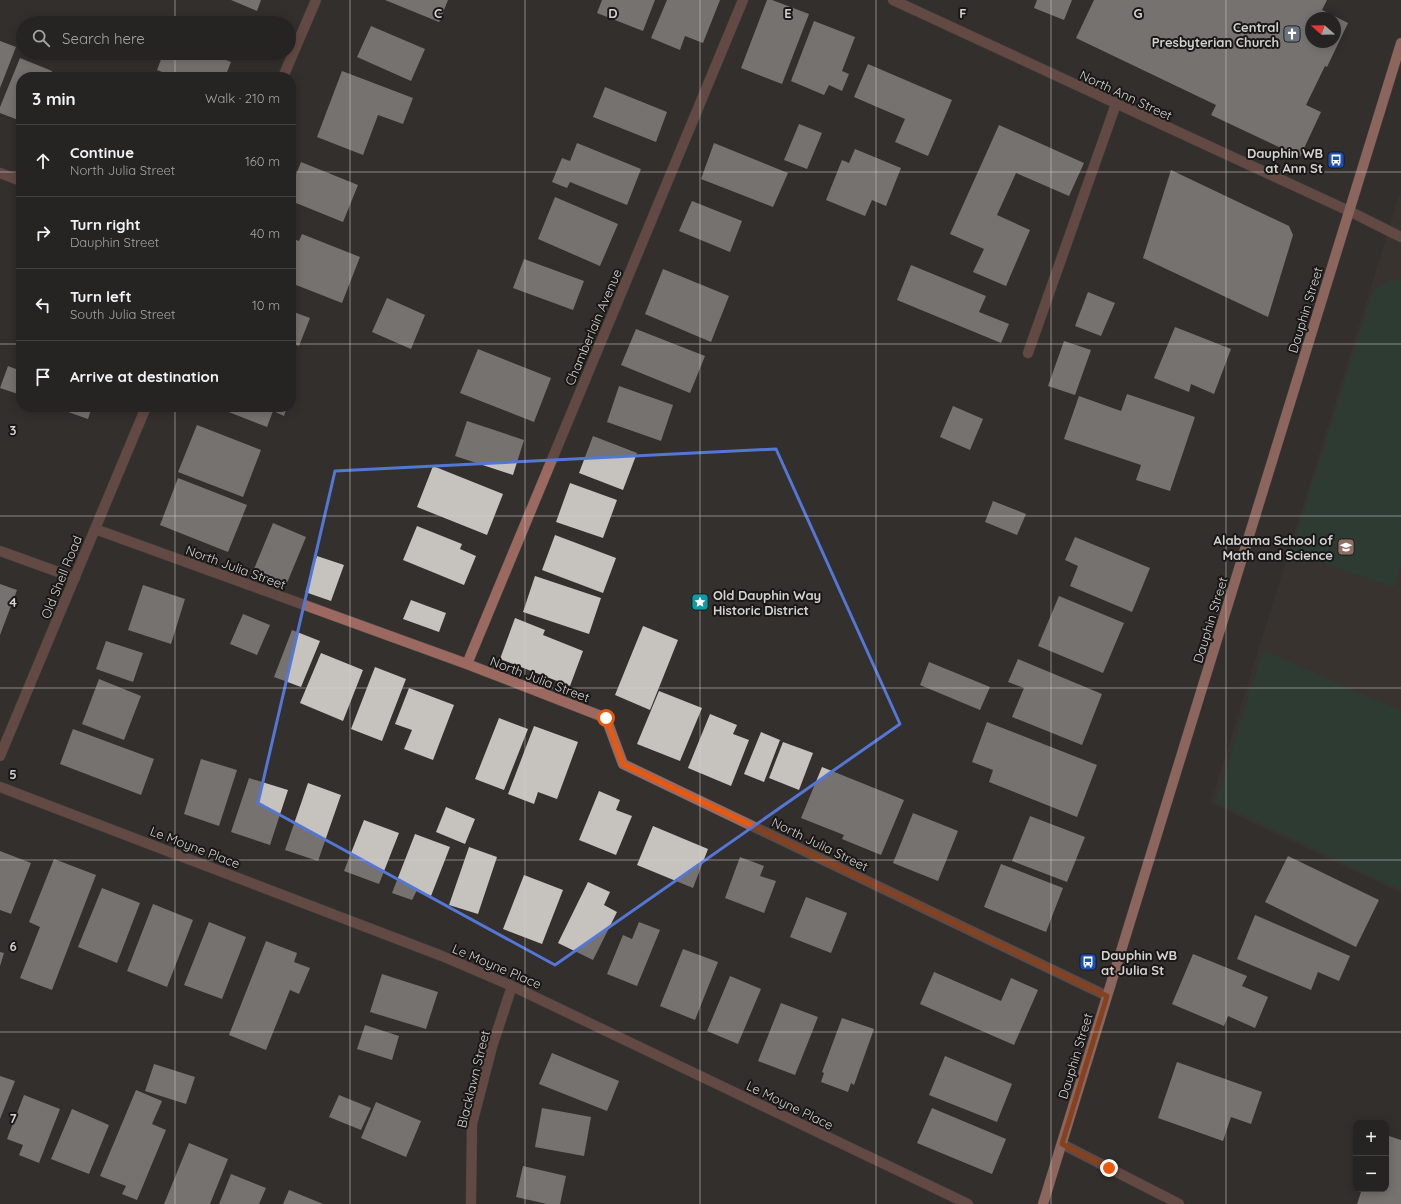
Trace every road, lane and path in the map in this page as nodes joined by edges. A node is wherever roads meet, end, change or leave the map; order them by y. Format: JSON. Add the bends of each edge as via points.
{"nodes":[{"id":1,"x":316,"y":0,"type":"edge"},
{"id":2,"x":743,"y":0,"type":"edge"},
{"id":3,"x":893,"y":0,"type":"edge"},
{"id":4,"x":1401,"y":43,"type":"edge"},
{"id":5,"x":296,"y":48,"type":"edge"},
{"id":6,"x":291,"y":60,"type":"edge"},
{"id":7,"x":286,"y":72,"type":"edge"},
{"id":8,"x":1116,"y":104,"type":"junction"},
{"id":9,"x":0,"y":173,"type":"edge"},
{"id":10,"x":16,"y":179,"type":"edge"},
{"id":11,"x":1349,"y":211,"type":"junction"},
{"id":12,"x":1401,"y":237,"type":"edge"},
{"id":13,"x":1028,"y":353,"type":"dead end"},
{"id":14,"x":144,"y":412,"type":"edge"},
{"id":15,"x":95,"y":530,"type":"junction"},
{"id":16,"x":0,"y":551,"type":"edge"},
{"id":17,"x":75,"y":578,"type":"junction"},
{"id":18,"x":467,"y":664,"type":"junction"},
{"id":19,"x":0,"y":756,"type":"edge"},
{"id":20,"x":0,"y":787,"type":"edge"},
{"id":21,"x":512,"y":986,"type":"junction"},
{"id":22,"x":1107,"y":996,"type":"junction"},
{"id":23,"x":1062,"y":1144,"type":"junction"},
{"id":24,"x":471,"y":1204,"type":"edge"},
{"id":25,"x":968,"y":1204,"type":"edge"},
{"id":26,"x":1043,"y":1204,"type":"edge"},
{"id":27,"x":1179,"y":1204,"type":"edge"}],
"edges":[{"from":1,"to":5,"type":"street"},
{"from":2,"to":18,"type":"street","name":"Chamberlain Avenue"},
{"from":3,"to":8,"type":"street","name":"North Ann Street"},
{"from":4,"to":11,"type":"main road","name":"Dauphin Street"},
{"from":6,"to":7,"type":"street"},
{"from":8,"to":11,"type":"street","name":"North Ann Street"},
{"from":8,"to":13,"type":"street"},
{"from":9,"to":10,"type":"street"},
{"from":11,"to":12,"type":"street","name":"North Ann Street"},
{"from":11,"to":22,"type":"main road","name":"Dauphin Street"},
{"from":14,"to":15,"type":"street","name":"Old Shell Road"},
{"from":15,"to":17,"type":"street","name":"Old Shell Road"},
{"from":15,"to":18,"type":"street","name":"North Julia Street"},
{"from":16,"to":17,"type":"street"},
{"from":17,"to":19,"type":"street","name":"Old Shell Road"},
{"from":18,"to":22,"type":"street","name":"North Julia Street","via":[[606,718],[623,764]]},
{"from":20,"to":21,"type":"street","name":"Le Moyne Place","via":[[442,956]]},
{"from":21,"to":24,"type":"street","name":"Blacklawn Street","via":[[492,1047],[472,1124]]},
{"from":21,"to":25,"type":"street","name":"Le Moyne Place"},
{"from":22,"to":23,"type":"main road","name":"Dauphin Street"},
{"from":23,"to":26,"type":"main road","name":"Dauphin Street"},
{"from":23,"to":27,"type":"street"}]}
